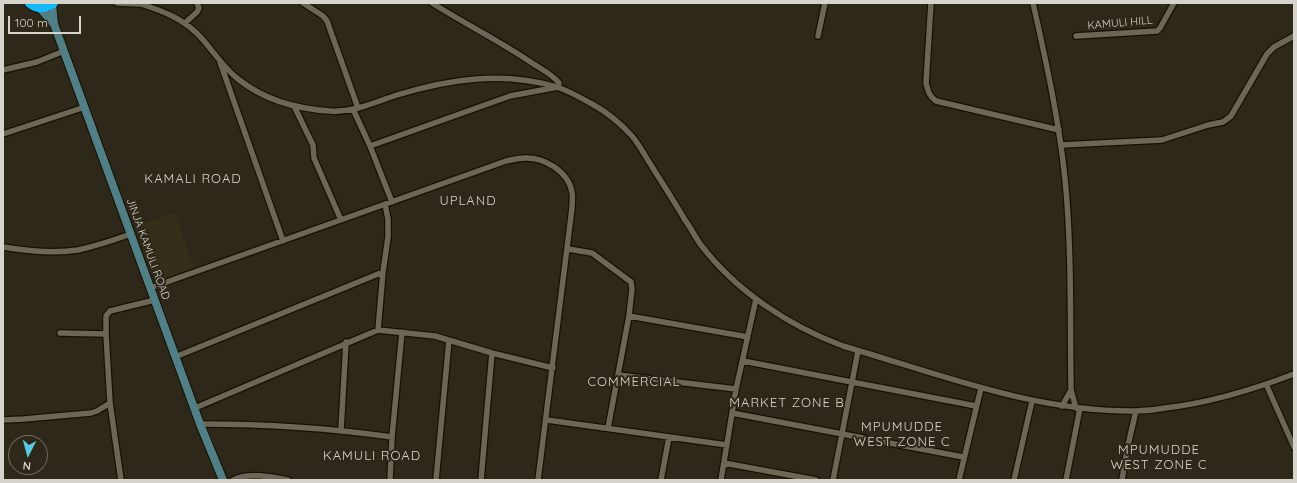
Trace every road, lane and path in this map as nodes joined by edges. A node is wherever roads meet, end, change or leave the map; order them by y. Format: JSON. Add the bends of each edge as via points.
{"nodes":[{"id":1,"x":52,"y":3,"type":"edge"},
{"id":2,"x":116,"y":3,"type":"edge"},
{"id":3,"x":197,"y":3,"type":"edge"},
{"id":4,"x":432,"y":3,"type":"edge"},
{"id":5,"x":825,"y":3,"type":"edge"},
{"id":6,"x":931,"y":3,"type":"edge"},
{"id":7,"x":1033,"y":3,"type":"edge"},
{"id":8,"x":1174,"y":3,"type":"edge"},
{"id":9,"x":140,"y":4,"type":"edge"},
{"id":10,"x":306,"y":4,"type":"edge"},
{"id":11,"x":34,"y":5,"type":"edge"},
{"id":12,"x":185,"y":23,"type":"junction"},
{"id":13,"x":54,"y":24,"type":"junction"},
{"id":14,"x":818,"y":36,"type":"dead end"},
{"id":15,"x":1076,"y":36,"type":"dead end"},
{"id":16,"x":1294,"y":36,"type":"edge"},
{"id":17,"x":64,"y":51,"type":"junction"},
{"id":18,"x":219,"y":59,"type":"junction"},
{"id":19,"x":3,"y":70,"type":"edge"},
{"id":20,"x":558,"y":87,"type":"junction"},
{"id":21,"x":294,"y":106,"type":"junction"},
{"id":22,"x":85,"y":107,"type":"junction"},
{"id":23,"x":356,"y":109,"type":"junction"},
{"id":24,"x":1059,"y":130,"type":"junction"},
{"id":25,"x":3,"y":134,"type":"edge"},
{"id":26,"x":1061,"y":145,"type":"junction"},
{"id":27,"x":370,"y":146,"type":"junction"},
{"id":28,"x":392,"y":202,"type":"junction"},
{"id":29,"x":385,"y":204,"type":"junction"},
{"id":30,"x":341,"y":220,"type":"junction"},
{"id":31,"x":131,"y":234,"type":"junction"},
{"id":32,"x":283,"y":241,"type":"junction"},
{"id":33,"x":3,"y":247,"type":"edge"},
{"id":34,"x":568,"y":249,"type":"junction"},
{"id":35,"x":383,"y":272,"type":"junction"},
{"id":36,"x":150,"y":288,"type":"junction"},
{"id":37,"x":756,"y":299,"type":"junction"},
{"id":38,"x":155,"y":300,"type":"junction"},
{"id":39,"x":630,"y":316,"type":"junction"},
{"id":40,"x":378,"y":330,"type":"junction"},
{"id":41,"x":402,"y":332,"type":"junction"},
{"id":42,"x":60,"y":333,"type":"dead end"},
{"id":43,"x":106,"y":334,"type":"junction"},
{"id":44,"x":748,"y":337,"type":"junction"},
{"id":45,"x":449,"y":340,"type":"junction"},
{"id":46,"x":346,"y":342,"type":"junction"},
{"id":47,"x":858,"y":351,"type":"junction"},
{"id":48,"x":492,"y":353,"type":"junction"},
{"id":49,"x":175,"y":356,"type":"junction"},
{"id":50,"x":743,"y":361,"type":"junction"},
{"id":51,"x":553,"y":368,"type":"junction"},
{"id":52,"x":1294,"y":374,"type":"edge"},
{"id":53,"x":618,"y":375,"type":"junction"},
{"id":54,"x":852,"y":382,"type":"junction"},
{"id":55,"x":1266,"y":384,"type":"junction"},
{"id":56,"x":981,"y":388,"type":"junction"},
{"id":57,"x":736,"y":389,"type":"junction"},
{"id":58,"x":1071,"y":390,"type":"junction"},
{"id":59,"x":1032,"y":401,"type":"junction"},
{"id":60,"x":110,"y":403,"type":"junction"},
{"id":61,"x":976,"y":406,"type":"junction"},
{"id":62,"x":1062,"y":406,"type":"junction"},
{"id":63,"x":195,"y":408,"type":"junction"},
{"id":64,"x":1078,"y":408,"type":"junction"},
{"id":65,"x":1136,"y":412,"type":"junction"},
{"id":66,"x":732,"y":413,"type":"junction"},
{"id":67,"x":3,"y":420,"type":"edge"},
{"id":68,"x":547,"y":420,"type":"junction"},
{"id":69,"x":200,"y":424,"type":"junction"},
{"id":70,"x":608,"y":428,"type":"junction"},
{"id":71,"x":341,"y":430,"type":"junction"},
{"id":72,"x":842,"y":435,"type":"junction"},
{"id":73,"x":392,"y":437,"type":"junction"},
{"id":74,"x":668,"y":437,"type":"junction"},
{"id":75,"x":727,"y":445,"type":"junction"},
{"id":76,"x":1294,"y":447,"type":"edge"},
{"id":77,"x":963,"y":457,"type":"junction"},
{"id":78,"x":724,"y":463,"type":"junction"},
{"id":79,"x":121,"y":480,"type":"edge"},
{"id":80,"x":223,"y":480,"type":"edge"},
{"id":81,"x":232,"y":480,"type":"edge"},
{"id":82,"x":288,"y":480,"type":"edge"},
{"id":83,"x":390,"y":480,"type":"edge"},
{"id":84,"x":436,"y":480,"type":"edge"},
{"id":85,"x":481,"y":480,"type":"edge"},
{"id":86,"x":538,"y":480,"type":"edge"},
{"id":87,"x":661,"y":480,"type":"edge"},
{"id":88,"x":720,"y":480,"type":"edge"},
{"id":89,"x":816,"y":480,"type":"edge"},
{"id":90,"x":833,"y":480,"type":"edge"},
{"id":91,"x":959,"y":480,"type":"edge"},
{"id":92,"x":1014,"y":480,"type":"edge"},
{"id":93,"x":1066,"y":480,"type":"edge"},
{"id":94,"x":1122,"y":480,"type":"edge"}],
"edges":[{"from":1,"to":11,"type":"highway","via":[[46,7]]},
{"from":1,"to":13,"type":"main road","name":"JINJA KAMULI ROAD"},
{"from":2,"to":9,"type":"street"},
{"from":3,"to":12,"type":"street","via":[[197,12]]},
{"from":4,"to":20,"type":"street","via":[[526,59],[556,79]]},
{"from":5,"to":14,"type":"street"},
{"from":6,"to":24,"type":"street","via":[[926,83],[930,97]]},
{"from":7,"to":24,"type":"street"},
{"from":8,"to":15,"type":"street","name":"KAMULI HILL","via":[[1157,31]]},
{"from":9,"to":12,"type":"street","via":[[165,12]]},
{"from":10,"to":23,"type":"street","via":[[327,21]]},
{"from":11,"to":13,"type":"main road","name":"JINJA KAMULI ROAD"},
{"from":12,"to":18,"type":"street","via":[[204,40]]},
{"from":13,"to":17,"type":"main road","name":"JINJA KAMULI ROAD"},
{"from":16,"to":26,"type":"street","via":[[1267,54],[1231,116],[1223,122],[1162,140]]},
{"from":17,"to":19,"type":"street","via":[[37,62]]},
{"from":17,"to":22,"type":"main road","name":"JINJA KAMULI ROAD"},
{"from":18,"to":21,"type":"street","via":[[238,80],[263,95]]},
{"from":18,"to":32,"type":"street"},
{"from":20,"to":23,"type":"street","via":[[509,78],[466,79],[418,89]]},
{"from":20,"to":27,"type":"street","via":[[510,96]]},
{"from":20,"to":37,"type":"street","via":[[594,105],[616,120],[633,137],[701,245]]},
{"from":21,"to":23,"type":"street","via":[[334,112]]},
{"from":21,"to":30,"type":"street","via":[[313,145],[314,158]]},
{"from":22,"to":25,"type":"street"},
{"from":22,"to":31,"type":"main road","name":"JINJA KAMULI ROAD"},
{"from":23,"to":27,"type":"street"},
{"from":24,"to":26,"type":"street"},
{"from":26,"to":58,"type":"street","via":[[1069,226]]},
{"from":27,"to":28,"type":"street"},
{"from":28,"to":29,"type":"street"},
{"from":28,"to":34,"type":"street","via":[[506,161],[524,158],[540,160],[554,167],[565,177],[572,191]]},
{"from":29,"to":30,"type":"street"},
{"from":29,"to":35,"type":"street","via":[[389,228]]},
{"from":30,"to":32,"type":"street"},
{"from":31,"to":33,"type":"street","via":[[105,243],[65,251]]},
{"from":31,"to":36,"type":"main road","name":"JINJA KAMULI ROAD"},
{"from":32,"to":36,"type":"street"},
{"from":34,"to":39,"type":"street","via":[[592,253],[631,282]]},
{"from":34,"to":51,"type":"street"},
{"from":35,"to":40,"type":"street"},
{"from":35,"to":49,"type":"street"},
{"from":36,"to":38,"type":"main road","name":"JINJA KAMULI ROAD"},
{"from":37,"to":44,"type":"street"},
{"from":37,"to":47,"type":"street","via":[[824,339]]},
{"from":38,"to":43,"type":"street","via":[[107,313]]},
{"from":38,"to":49,"type":"main road","name":"JINJA KAMULI ROAD"},
{"from":39,"to":44,"type":"street"},
{"from":39,"to":53,"type":"street"},
{"from":40,"to":41,"type":"street"},
{"from":40,"to":46,"type":"street"},
{"from":41,"to":45,"type":"street"},
{"from":41,"to":73,"type":"street"},
{"from":42,"to":43,"type":"street"},
{"from":43,"to":60,"type":"street"},
{"from":44,"to":50,"type":"street"},
{"from":45,"to":48,"type":"street"},
{"from":45,"to":84,"type":"street"},
{"from":46,"to":63,"type":"street"},
{"from":46,"to":71,"type":"street"},
{"from":47,"to":54,"type":"street"},
{"from":47,"to":56,"type":"street"},
{"from":48,"to":51,"type":"street"},
{"from":48,"to":85,"type":"street"},
{"from":49,"to":63,"type":"main road","name":"JINJA KAMULI ROAD"},
{"from":50,"to":54,"type":"street"},
{"from":50,"to":57,"type":"street"},
{"from":51,"to":68,"type":"street"},
{"from":52,"to":55,"type":"street"},
{"from":53,"to":57,"type":"street"},
{"from":53,"to":70,"type":"street"},
{"from":54,"to":61,"type":"street"},
{"from":54,"to":72,"type":"street"},
{"from":55,"to":65,"type":"street","via":[[1209,401]]},
{"from":55,"to":76,"type":"street"},
{"from":56,"to":59,"type":"street"},
{"from":56,"to":61,"type":"street"},
{"from":57,"to":66,"type":"street"},
{"from":58,"to":62,"type":"street"},
{"from":58,"to":64,"type":"street"},
{"from":59,"to":62,"type":"street"},
{"from":59,"to":92,"type":"street"},
{"from":60,"to":67,"type":"street","via":[[91,413]]},
{"from":60,"to":79,"type":"street"},
{"from":61,"to":77,"type":"street"},
{"from":62,"to":64,"type":"street"},
{"from":63,"to":69,"type":"main road","name":"JINJA KAMULI ROAD"},
{"from":64,"to":65,"type":"street"},
{"from":64,"to":93,"type":"street"},
{"from":65,"to":94,"type":"street"},
{"from":66,"to":72,"type":"street"},
{"from":66,"to":75,"type":"street"},
{"from":68,"to":70,"type":"street"},
{"from":68,"to":86,"type":"street"},
{"from":69,"to":71,"type":"street"},
{"from":69,"to":80,"type":"main road","name":"JINJA KAMULI ROAD"},
{"from":70,"to":74,"type":"street"},
{"from":71,"to":73,"type":"street"},
{"from":72,"to":77,"type":"street"},
{"from":72,"to":90,"type":"street"},
{"from":73,"to":83,"type":"street"},
{"from":74,"to":75,"type":"street"},
{"from":74,"to":87,"type":"street"},
{"from":75,"to":78,"type":"street"},
{"from":77,"to":91,"type":"street"},
{"from":78,"to":88,"type":"street"},
{"from":78,"to":89,"type":"street"},
{"from":81,"to":82,"type":"street","via":[[239,476]]}]}
